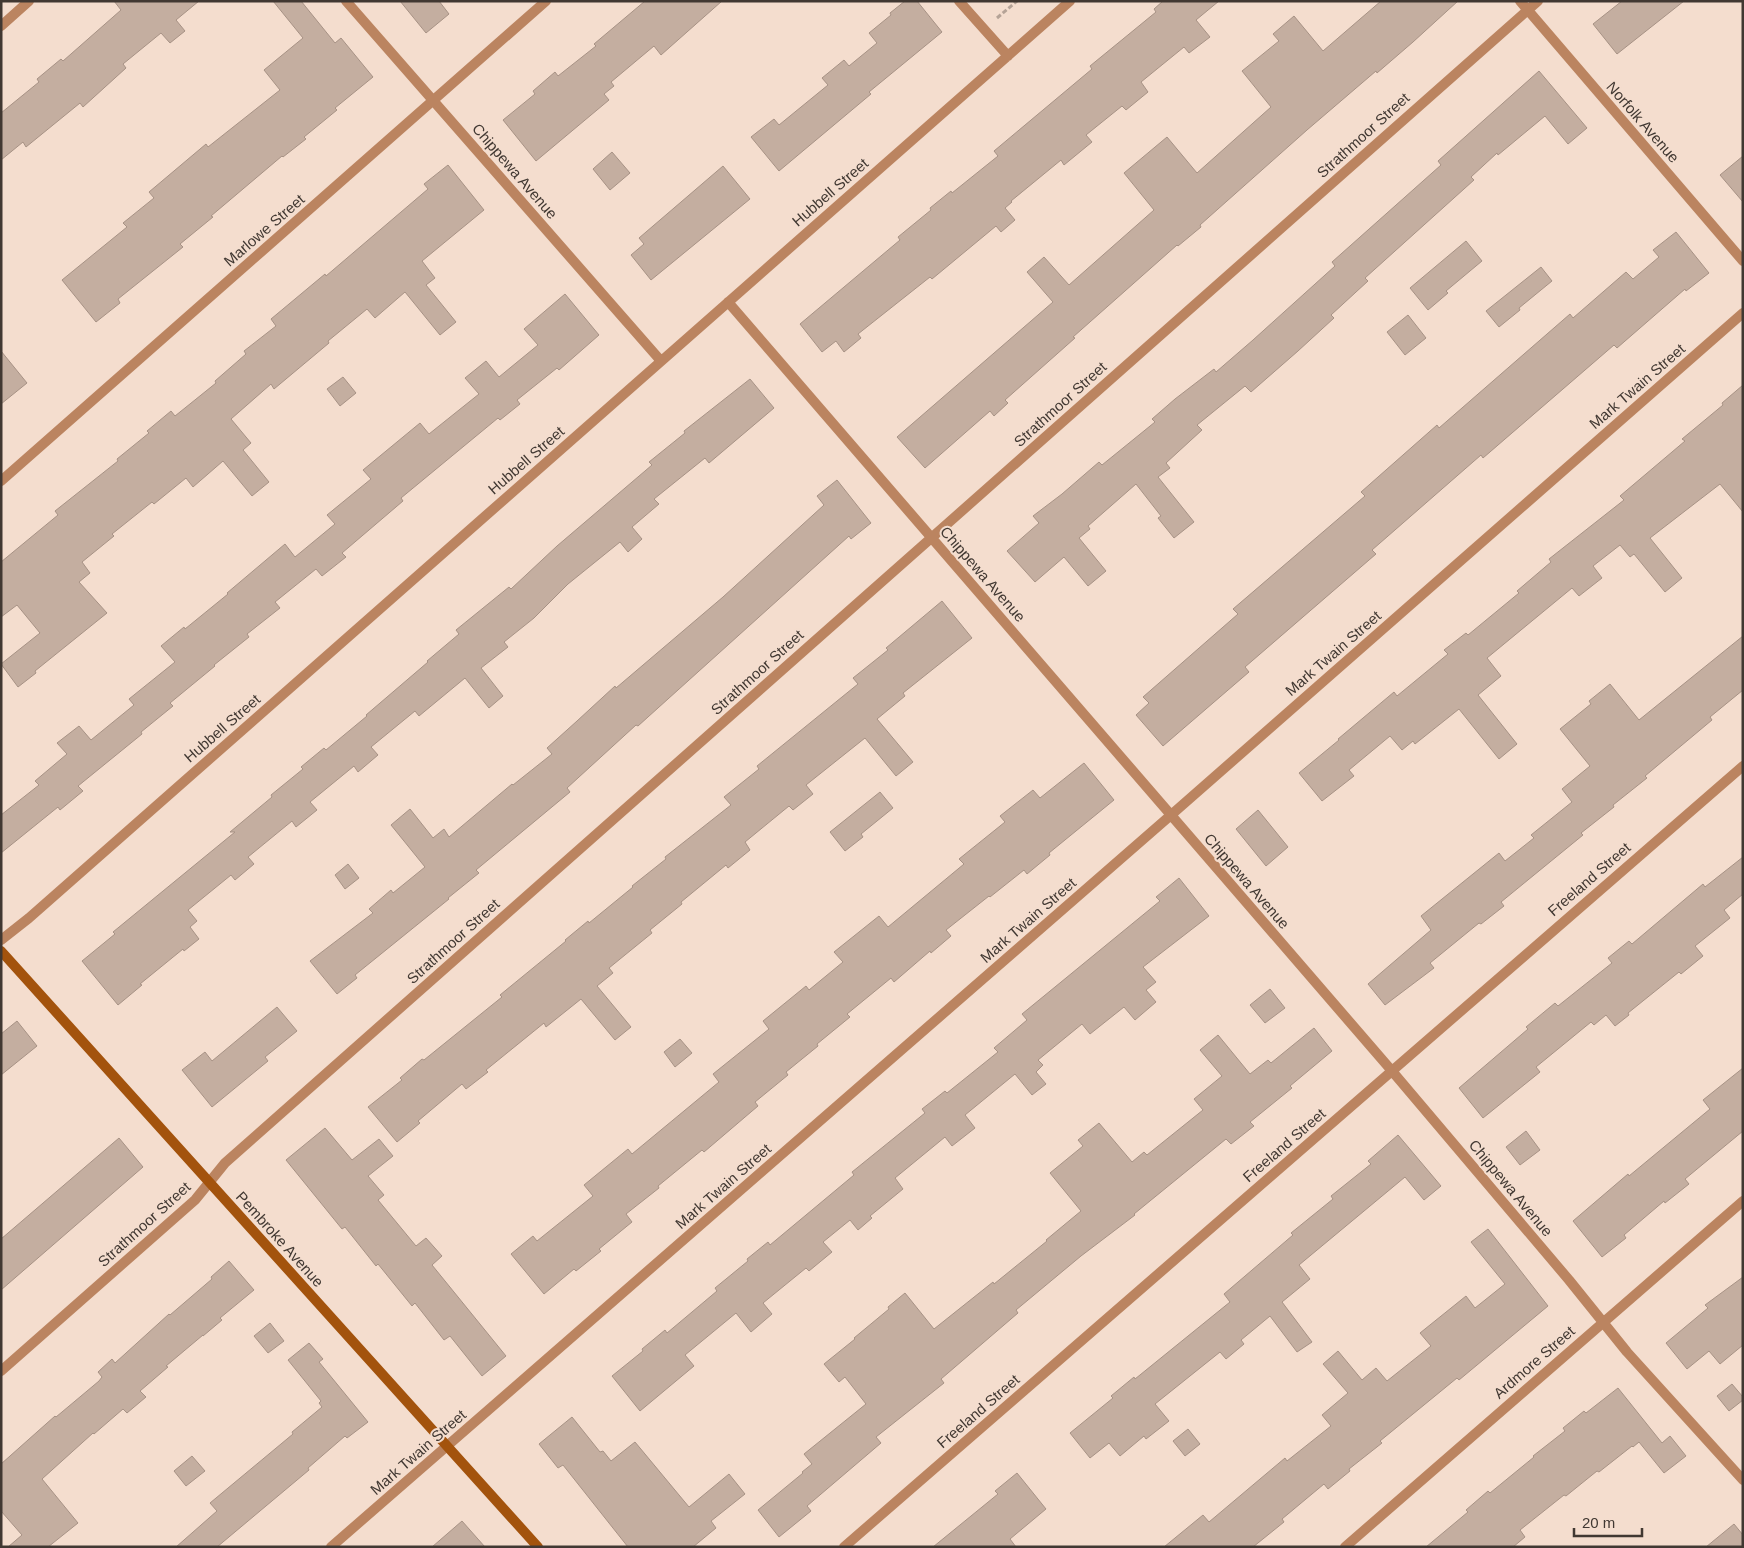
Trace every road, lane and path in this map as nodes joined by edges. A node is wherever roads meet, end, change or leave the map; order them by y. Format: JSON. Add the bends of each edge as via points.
{"nodes":[{"id":1,"x":29,"y":1,"type":"edge"},
{"id":2,"x":346,"y":1,"type":"edge"},
{"id":3,"x":546,"y":1,"type":"edge"},
{"id":4,"x":960,"y":1,"type":"edge"},
{"id":5,"x":1017,"y":1,"type":"edge"},
{"id":6,"x":1070,"y":1,"type":"edge"},
{"id":7,"x":1520,"y":1,"type":"edge"},
{"id":8,"x":1538,"y":1,"type":"edge"},
{"id":9,"x":1528,"y":10,"type":"junction"},
{"id":10,"x":997,"y":18,"type":"dead end"},
{"id":11,"x":1,"y":26,"type":"edge"},
{"id":12,"x":1008,"y":56,"type":"junction"},
{"id":13,"x":433,"y":101,"type":"junction"},
{"id":14,"x":1743,"y":261,"type":"edge"},
{"id":15,"x":728,"y":302,"type":"junction"},
{"id":16,"x":1743,"y":313,"type":"edge"},
{"id":17,"x":661,"y":361,"type":"junction"},
{"id":18,"x":1,"y":481,"type":"edge"},
{"id":19,"x":932,"y":537,"type":"junction"},
{"id":20,"x":1743,"y":766,"type":"edge"},
{"id":21,"x":1171,"y":815,"type":"junction"},
{"id":22,"x":1,"y":940,"type":"edge"},
{"id":23,"x":1,"y":951,"type":"edge"},
{"id":24,"x":1392,"y":1071,"type":"junction"},
{"id":25,"x":209,"y":1182,"type":"junction"},
{"id":26,"x":1743,"y":1201,"type":"edge"},
{"id":27,"x":1603,"y":1322,"type":"junction"},
{"id":28,"x":1,"y":1371,"type":"edge"},
{"id":29,"x":447,"y":1446,"type":"junction"},
{"id":30,"x":1743,"y":1480,"type":"edge"},
{"id":31,"x":331,"y":1547,"type":"edge"},
{"id":32,"x":538,"y":1547,"type":"edge"},
{"id":33,"x":844,"y":1547,"type":"edge"},
{"id":34,"x":1345,"y":1547,"type":"edge"}],
"edges":[{"from":1,"to":11,"type":"street"},
{"from":2,"to":13,"type":"street","name":"Chippewa Avenue"},
{"from":3,"to":13,"type":"street","name":"Marlowe Street"},
{"from":4,"to":12,"type":"street"},
{"from":5,"to":10,"type":"path"},
{"from":6,"to":12,"type":"street","name":"Hubbell Street"},
{"from":7,"to":9,"type":"street","name":"Norfolk Avenue"},
{"from":8,"to":9,"type":"street","name":"Strathmoor Street"},
{"from":9,"to":14,"type":"street","name":"Norfolk Avenue"},
{"from":9,"to":19,"type":"street","name":"Strathmoor Street"},
{"from":12,"to":15,"type":"street","name":"Hubbell Street"},
{"from":13,"to":17,"type":"street","name":"Chippewa Avenue"},
{"from":13,"to":18,"type":"street","name":"Marlowe Street"},
{"from":15,"to":17,"type":"street","name":"Hubbell Street"},
{"from":15,"to":19,"type":"street","name":"Chippewa Avenue"},
{"from":16,"to":21,"type":"street","name":"Mark Twain Street"},
{"from":17,"to":22,"type":"street","name":"Hubbell Street"},
{"from":19,"to":21,"type":"street","name":"Chippewa Avenue"},
{"from":19,"to":25,"type":"street","name":"Strathmoor Street","via":[[232,1157]]},
{"from":20,"to":24,"type":"street","name":"Freeland Street"},
{"from":21,"to":24,"type":"street","name":"Chippewa Avenue"},
{"from":21,"to":29,"type":"street","name":"Mark Twain Street"},
{"from":23,"to":25,"type":"street","name":"Pembroke Avenue"},
{"from":24,"to":27,"type":"street","name":"Chippewa Avenue"},
{"from":24,"to":33,"type":"street","name":"Freeland Street"},
{"from":25,"to":28,"type":"street","name":"Strathmoor Street","via":[[195,1200]]},
{"from":25,"to":29,"type":"street","name":"Pembroke Avenue"},
{"from":26,"to":27,"type":"street","name":"Ardmore Street"},
{"from":27,"to":30,"type":"street","name":"Chippewa Avenue"},
{"from":27,"to":34,"type":"street","name":"Ardmore Street"},
{"from":29,"to":31,"type":"street","name":"Mark Twain Street"},
{"from":29,"to":32,"type":"street","name":"Pembroke Avenue"}]}
